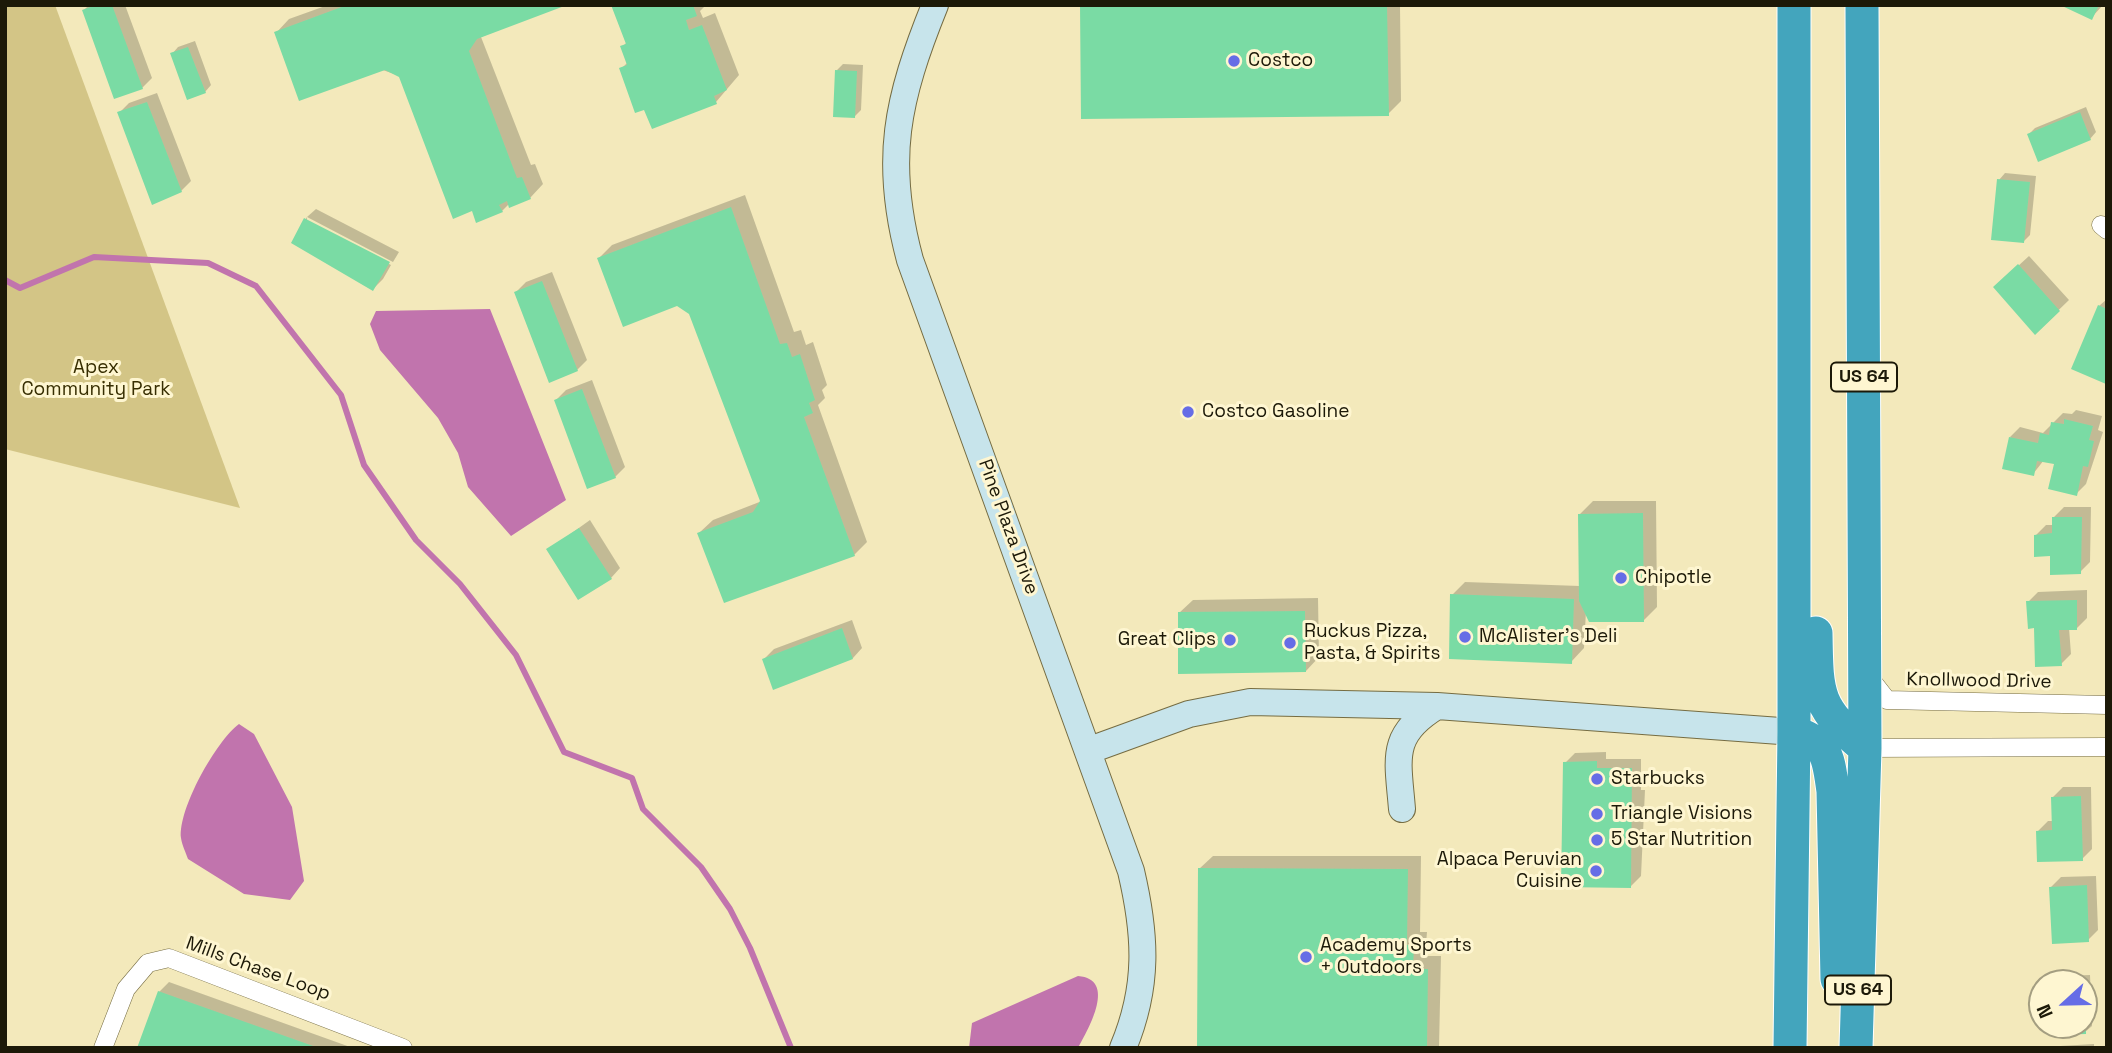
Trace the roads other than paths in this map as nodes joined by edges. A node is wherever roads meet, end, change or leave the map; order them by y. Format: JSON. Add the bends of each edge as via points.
{"nodes":[{"id":1,"x":935,"y":5,"type":"edge"},
{"id":2,"x":1794,"y":5,"type":"edge"},
{"id":3,"x":1862,"y":5,"type":"edge"},
{"id":4,"x":1794,"y":304,"type":"junction"},
{"id":5,"x":1865,"y":670,"type":"junction"},
{"id":6,"x":2107,"y":705,"type":"edge"},
{"id":7,"x":1437,"y":706,"type":"junction"},
{"id":8,"x":1794,"y":732,"type":"junction"},
{"id":9,"x":2107,"y":747,"type":"edge"},
{"id":10,"x":1865,"y":748,"type":"junction"},
{"id":11,"x":1090,"y":750,"type":"junction"},
{"id":12,"x":1402,"y":809,"type":"dead end"},
{"id":13,"x":103,"y":1048,"type":"edge"},
{"id":14,"x":404,"y":1048,"type":"edge"},
{"id":15,"x":1122,"y":1048,"type":"edge"},
{"id":16,"x":1790,"y":1048,"type":"edge"},
{"id":17,"x":1842,"y":1048,"type":"edge"},
{"id":18,"x":1856,"y":1048,"type":"edge"}],
"edges":[{"from":1,"to":11,"type":"street","name":"Pine Plaza Drive","via":[[899,111],[894,165],[901,226]]},
{"from":2,"to":4,"type":"highway"},
{"from":3,"to":5,"type":"highway","number":"US 64"},
{"from":4,"to":8,"type":"highway"},
{"from":4,"to":10,"type":"highway","via":[[1809,408],[1818,689],[1828,715]]},
{"from":5,"to":6,"type":"street","name":"Knollwood Drive","via":[[1887,700]]},
{"from":5,"to":10,"type":"highway","number":"US 64"},
{"from":7,"to":8,"type":"street"},
{"from":7,"to":11,"type":"street","via":[[1250,702],[1189,714]]},
{"from":7,"to":12,"type":"street","via":[[1411,724],[1401,742]]},
{"from":8,"to":16,"type":"highway"},
{"from":8,"to":17,"type":"highway","via":[[1824,747],[1833,791]]},
{"from":9,"to":10,"type":"street"},
{"from":10,"to":18,"type":"highway","number":"US 64"},
{"from":11,"to":15,"type":"street","name":"Pine Plaza Drive","via":[[1131,871],[1142,919],[1144,966],[1134,1020]]},
{"from":13,"to":14,"type":"street","name":"Mills Chase Loop","via":[[126,989],[148,963],[169,958]]}]}
